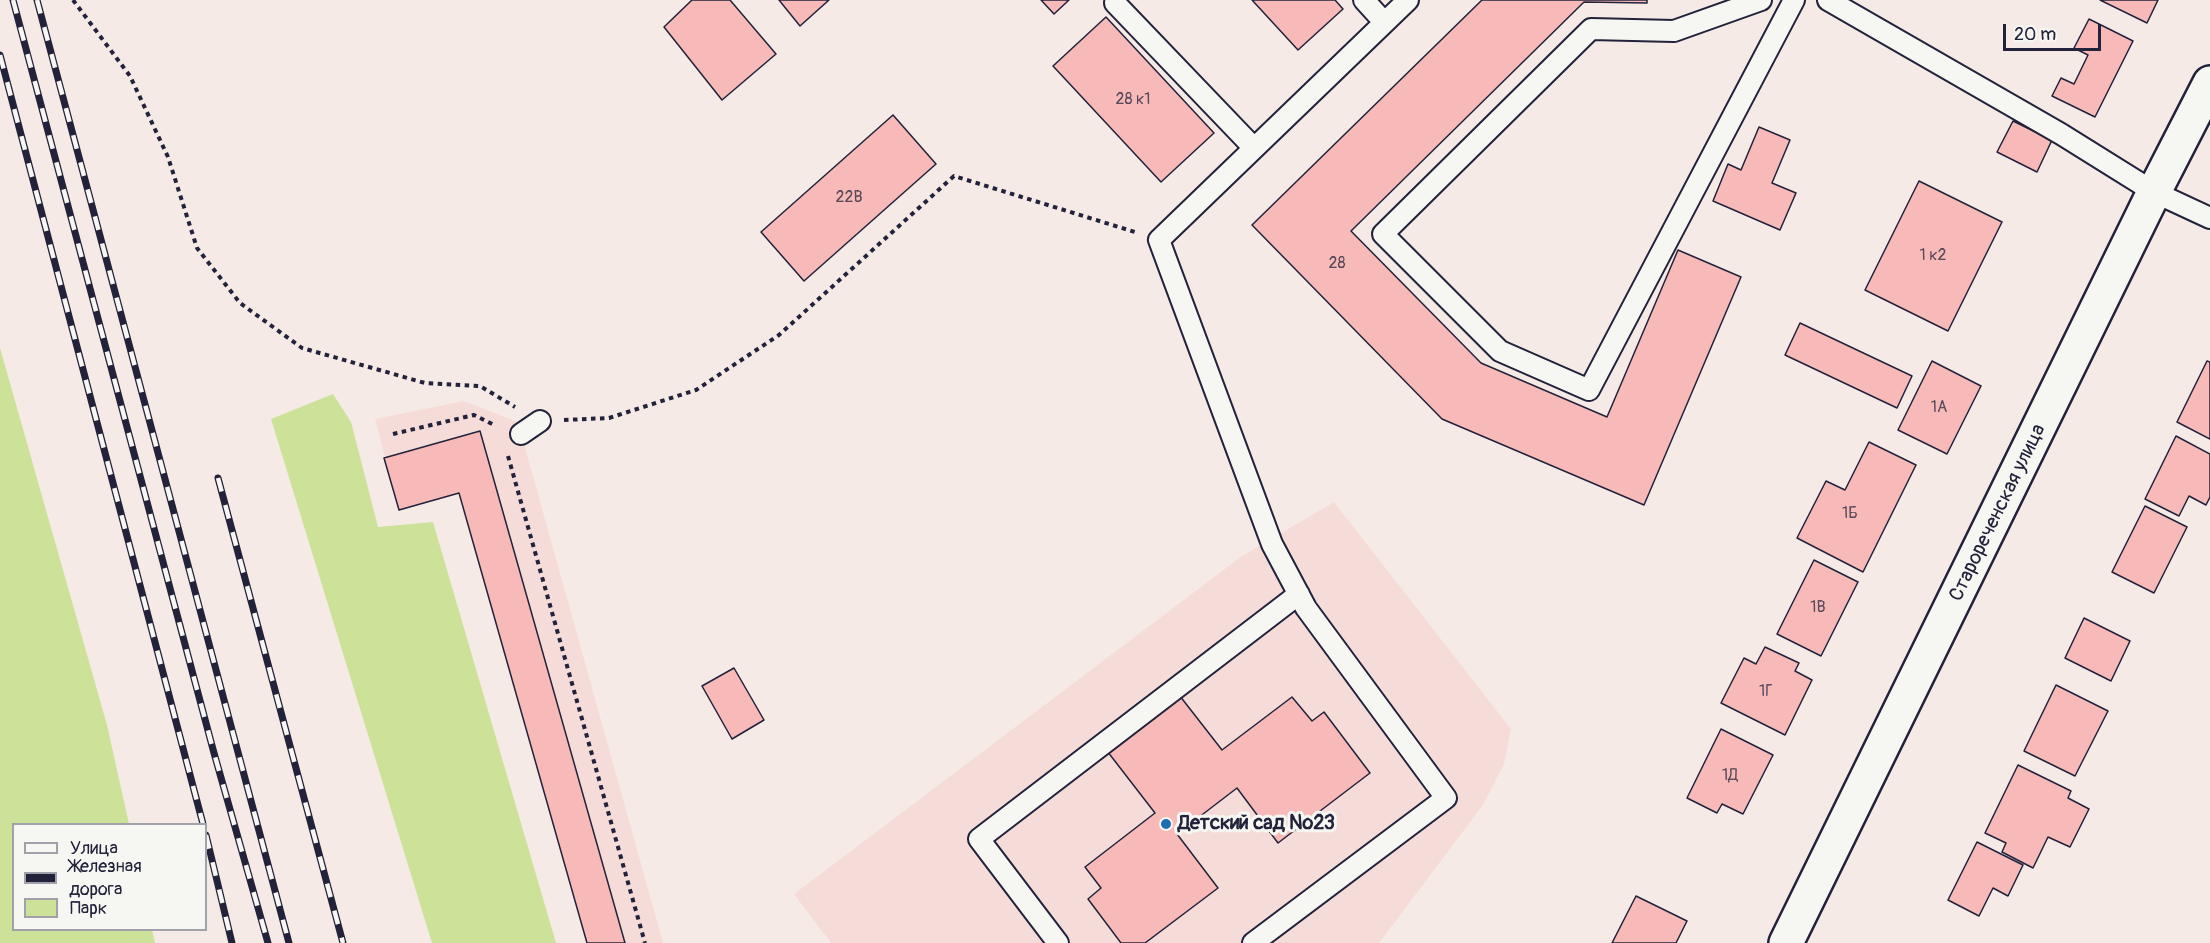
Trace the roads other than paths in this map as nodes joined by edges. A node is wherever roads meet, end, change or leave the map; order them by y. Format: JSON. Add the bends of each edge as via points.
{"nodes":[{"id":1,"x":1364,"y":0,"type":"edge"},
{"id":2,"x":1408,"y":0,"type":"edge"},
{"id":3,"x":1761,"y":0,"type":"edge"},
{"id":4,"x":1794,"y":0,"type":"edge"},
{"id":5,"x":1828,"y":0,"type":"edge"},
{"id":6,"x":1115,"y":3,"type":"dead end"},
{"id":7,"x":1852,"y":6,"type":"edge"},
{"id":8,"x":1384,"y":22,"type":"junction"},
{"id":9,"x":2210,"y":83,"type":"edge"},
{"id":10,"x":1253,"y":147,"type":"junction"},
{"id":11,"x":2154,"y":192,"type":"junction"},
{"id":12,"x":2210,"y":218,"type":"edge"},
{"id":13,"x":540,"y":421,"type":"road end"},
{"id":14,"x":521,"y":434,"type":"dead end"},
{"id":15,"x":1299,"y":594,"type":"junction"},
{"id":16,"x":1058,"y":943,"type":"edge"},
{"id":17,"x":1253,"y":943,"type":"edge"},
{"id":18,"x":1786,"y":943,"type":"edge"}],
"edges":[{"from":1,"to":8,"type":"lane"},
{"from":2,"to":8,"type":"lane"},
{"from":3,"to":4,"type":"lane","via":[[1674,31],[1591,29],[1383,234],[1500,351],[1590,390]]},
{"from":5,"to":7,"type":"lane"},
{"from":6,"to":10,"type":"lane"},
{"from":7,"to":11,"type":"lane"},
{"from":8,"to":10,"type":"lane"},
{"from":9,"to":11,"type":"street","name":"Старореченская улица"},
{"from":10,"to":15,"type":"lane","via":[[1158,240],[1272,544]]},
{"from":11,"to":12,"type":"lane"},
{"from":11,"to":18,"type":"street","name":"Старореченская улица"},
{"from":13,"to":14,"type":"lane"},
{"from":15,"to":16,"type":"lane","via":[[980,839]]},
{"from":15,"to":17,"type":"lane","via":[[1446,798]]}]}
